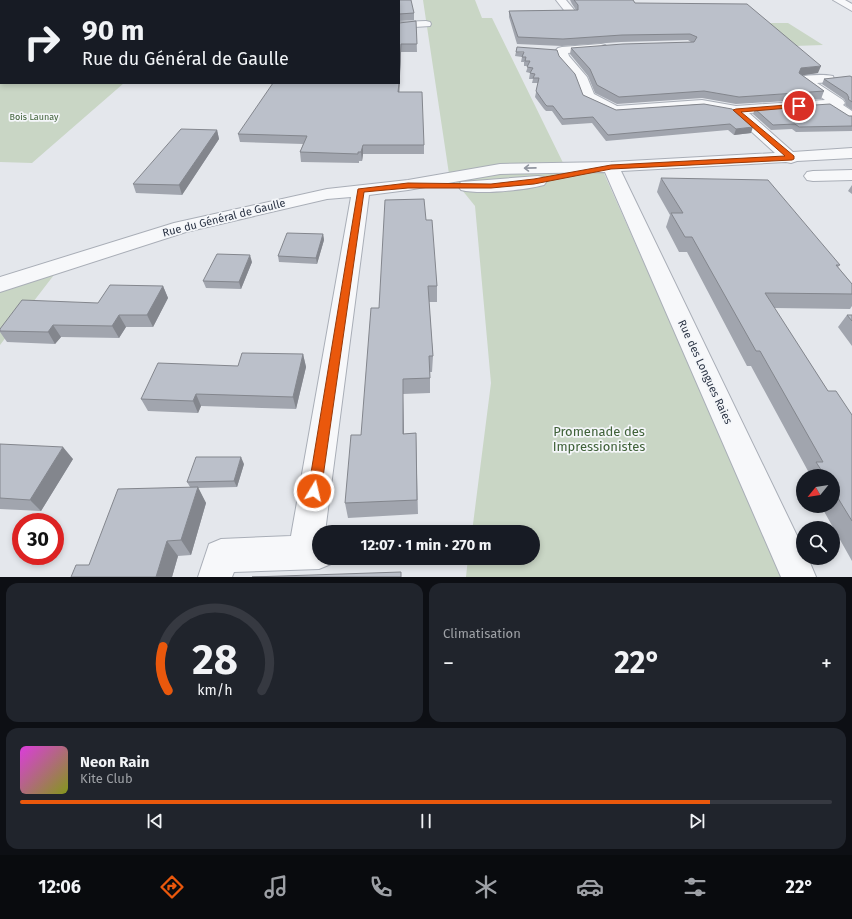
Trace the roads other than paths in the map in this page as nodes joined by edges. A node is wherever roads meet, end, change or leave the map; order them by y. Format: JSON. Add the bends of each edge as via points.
{"nodes":[{"id":1,"x":561,"y":0,"type":"edge"},
{"id":2,"x":838,"y":0,"type":"edge"},
{"id":3,"x":852,"y":8,"type":"edge"},
{"id":4,"x":571,"y":12,"type":"edge"},
{"id":5,"x":426,"y":24,"type":"dead end"},
{"id":6,"x":400,"y":25,"type":"edge"},
{"id":7,"x":614,"y":46,"type":"edge"},
{"id":8,"x":548,"y":50,"type":"edge"},
{"id":9,"x":562,"y":50,"type":"junction"},
{"id":10,"x":828,"y":79,"type":"edge"},
{"id":11,"x":831,"y":104,"type":"junction"},
{"id":12,"x":736,"y":110,"type":"junction"},
{"id":13,"x":852,"y":117,"type":"edge"},
{"id":14,"x":852,"y":153,"type":"edge"},
{"id":15,"x":792,"y":158,"type":"junction"},
{"id":16,"x":611,"y":167,"type":"junction"},
{"id":17,"x":852,"y":175,"type":"edge"},
{"id":18,"x":813,"y":176,"type":"dead end"},
{"id":19,"x":361,"y":190,"type":"junction"},
{"id":20,"x":0,"y":285,"type":"edge"},
{"id":21,"x":316,"y":525,"type":"edge"},
{"id":22,"x":312,"y":552,"type":"edge"},
{"id":23,"x":216,"y":577,"type":"edge"},
{"id":24,"x":799,"y":577,"type":"edge"}],
"edges":[{"from":1,"to":4,"type":"street"},
{"from":2,"to":3,"type":"street"},
{"from":5,"to":6,"type":"street"},
{"from":7,"to":9,"type":"street"},
{"from":8,"to":9,"type":"street"},
{"from":9,"to":12,"type":"street","via":[[563,57],[581,77],[588,96],[615,110],[702,104]]},
{"from":10,"to":11,"type":"street","via":[[803,80],[838,104]]},
{"from":11,"to":12,"type":"street"},
{"from":11,"to":13,"type":"street"},
{"from":12,"to":15,"type":"street"},
{"from":14,"to":15,"type":"street","name":"Rue du Général de Gaulle"},
{"from":15,"to":16,"type":"street","name":"Rue du Général de Gaulle"},
{"from":16,"to":19,"type":"street","name":"Rue du Général de Gaulle","via":[[534,182],[491,186],[408,185]]},
{"from":16,"to":24,"type":"street","name":"Rue des Longues Raies"},
{"from":17,"to":18,"type":"street"},
{"from":19,"to":20,"type":"street","name":"Rue du Général de Gaulle","via":[[328,194],[181,227]]},
{"from":19,"to":21,"type":"street"},
{"from":22,"to":23,"type":"street","via":[[221,556]]}]}
